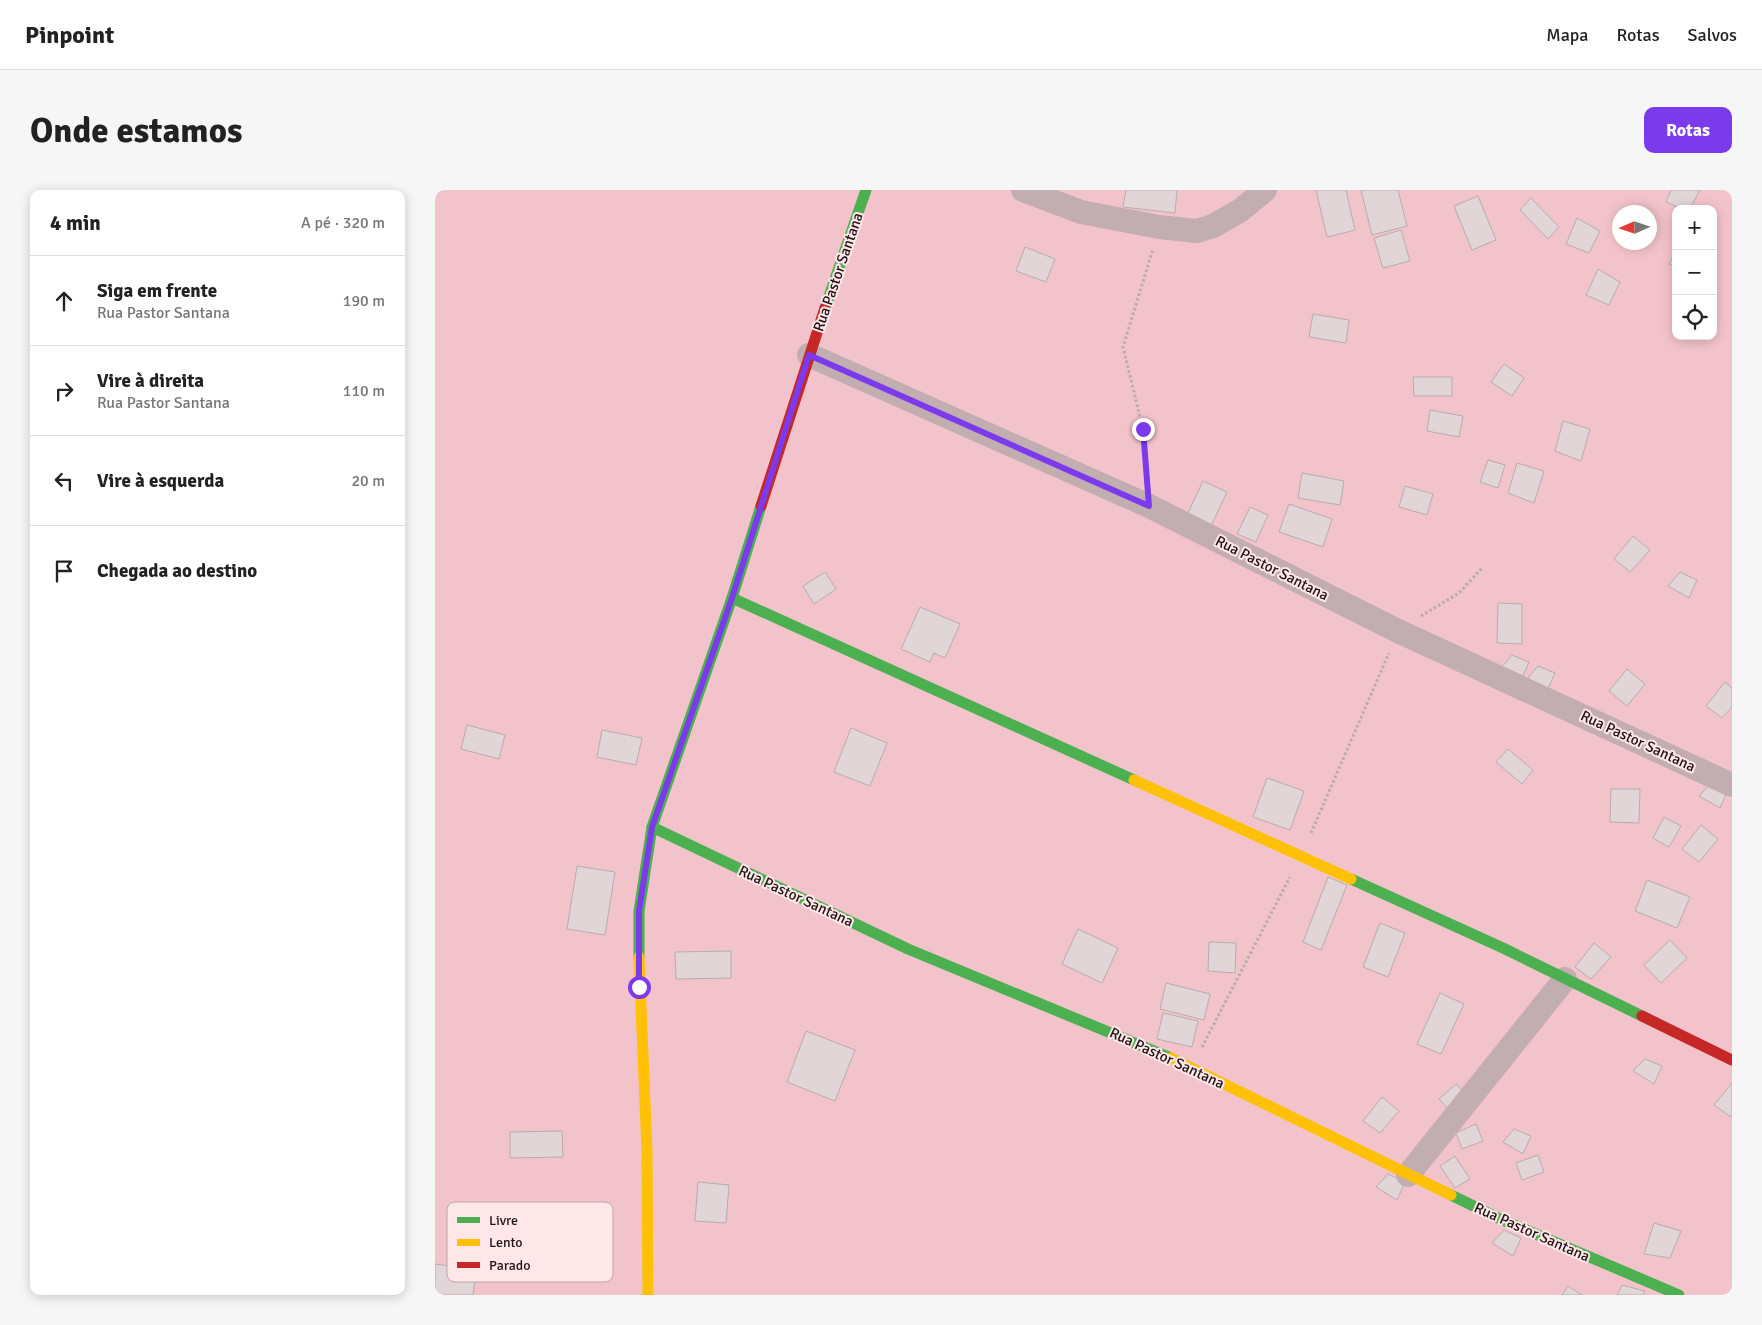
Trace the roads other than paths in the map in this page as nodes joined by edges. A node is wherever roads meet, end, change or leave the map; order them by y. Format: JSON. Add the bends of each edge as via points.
{"nodes":[{"id":1,"x":866,"y":190,"type":"edge"},
{"id":2,"x":1023,"y":190,"type":"edge"},
{"id":3,"x":1265,"y":190,"type":"edge"},
{"id":4,"x":809,"y":355,"type":"junction"},
{"id":5,"x":732,"y":598,"type":"junction"},
{"id":6,"x":1732,"y":785,"type":"edge"},
{"id":7,"x":652,"y":827,"type":"junction"},
{"id":8,"x":1565,"y":979,"type":"junction"},
{"id":9,"x":1732,"y":1060,"type":"edge"},
{"id":10,"x":1408,"y":1174,"type":"junction"},
{"id":11,"x":648,"y":1295,"type":"edge"},
{"id":12,"x":1679,"y":1295,"type":"edge"}],
"edges":[{"from":1,"to":4,"type":"street","name":"Rua Pastor Santana"},
{"from":2,"to":3,"type":"street","via":[[1081,212],[1197,231],[1241,210]]},
{"from":4,"to":5,"type":"street","name":"Rua Pastor Santana"},
{"from":4,"to":6,"type":"street","name":"Rua Pastor Santana","via":[[1149,506],[1398,631]]},
{"from":5,"to":7,"type":"street","name":"Rua Pastor Santana"},
{"from":5,"to":8,"type":"street"},
{"from":7,"to":10,"type":"street","name":"Rua Pastor Santana","via":[[908,949],[1153,1049]]},
{"from":7,"to":11,"type":"street","name":"Rua Pastor Santana","via":[[639,911]]},
{"from":8,"to":9,"type":"street"},
{"from":8,"to":10,"type":"street"},
{"from":10,"to":12,"type":"street","name":"Rua Pastor Santana","via":[[1498,1218]]}]}
